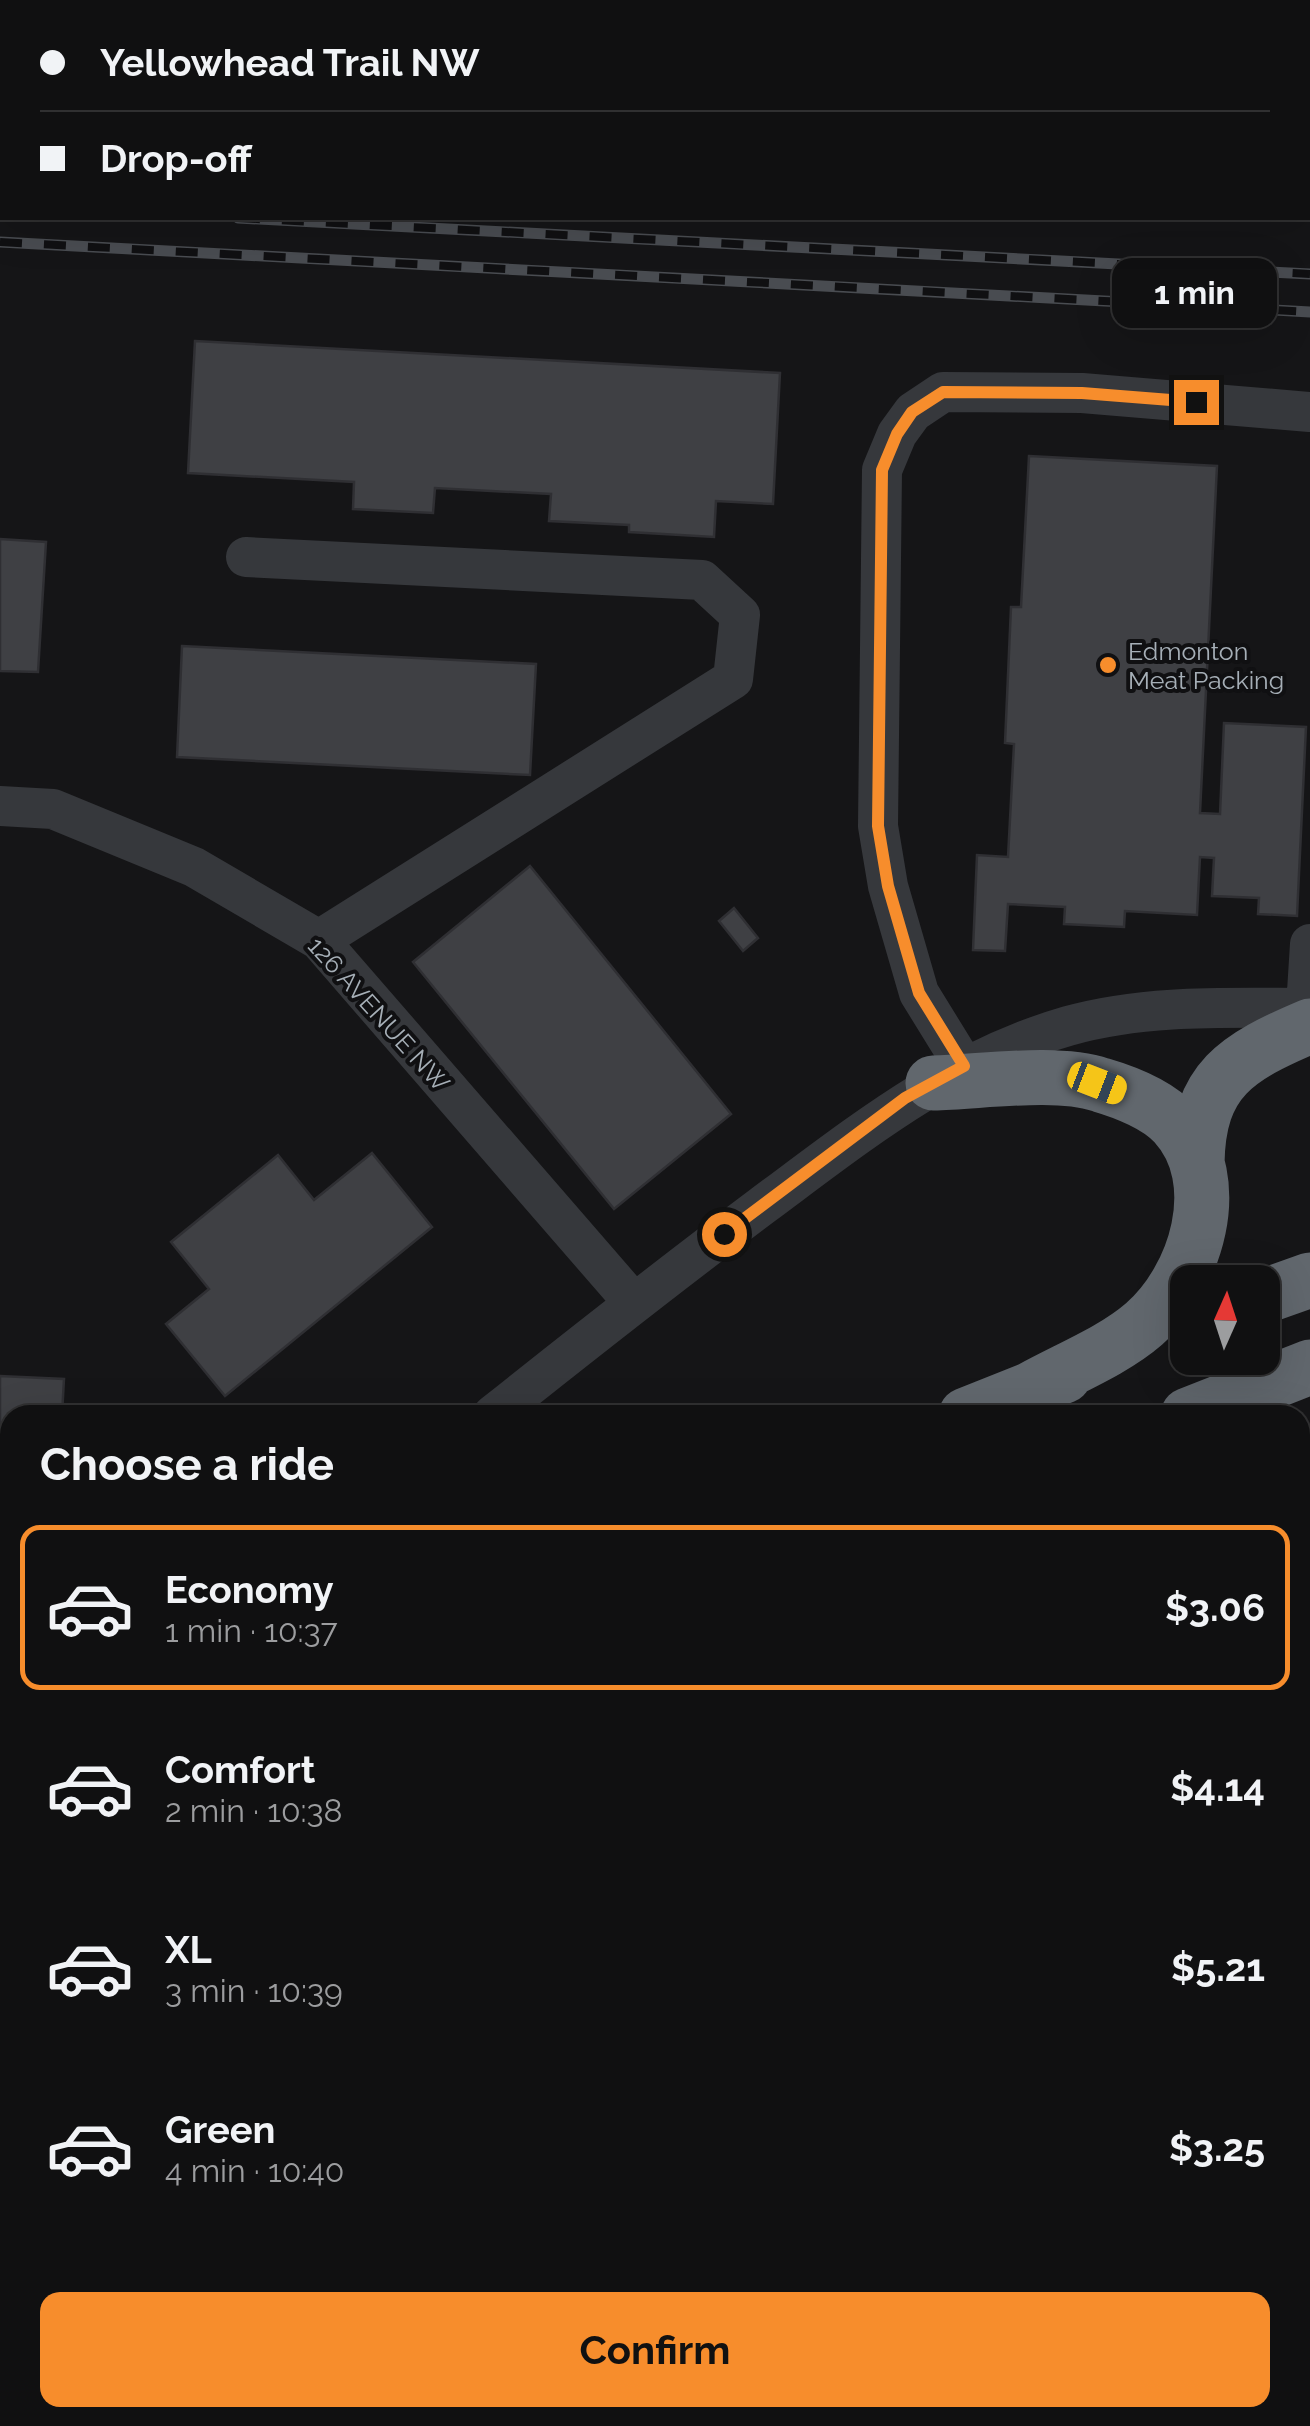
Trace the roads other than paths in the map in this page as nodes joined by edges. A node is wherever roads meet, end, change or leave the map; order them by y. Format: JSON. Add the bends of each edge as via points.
{"nodes":[{"id":1,"x":1310,"y":412,"type":"edge"},
{"id":2,"x":246,"y":557,"type":"dead end"},
{"id":3,"x":0,"y":806,"type":"edge"},
{"id":4,"x":319,"y":940,"type":"junction"},
{"id":5,"x":1310,"y":944,"type":"edge"},
{"id":6,"x":1308,"y":1014,"type":"edge"},
{"id":7,"x":949,"y":1074,"type":"junction"},
{"id":8,"x":1197,"y":1164,"type":"junction"},
{"id":9,"x":1310,"y":1280,"type":"edge"},
{"id":10,"x":1280,"y":1291,"type":"edge"},
{"id":11,"x":634,"y":1302,"type":"junction"},
{"id":12,"x":1170,"y":1333,"type":"edge"},
{"id":13,"x":1310,"y":1367,"type":"edge"},
{"id":14,"x":1032,"y":1389,"type":"junction"},
{"id":15,"x":505,"y":1405,"type":"edge"},
{"id":16,"x":991,"y":1405,"type":"edge"},
{"id":17,"x":1213,"y":1405,"type":"edge"}],
"edges":[{"from":1,"to":7,"type":"street","via":[[1082,393],[943,392],[912,412],[897,434],[882,470],[878,826],[888,886]]},
{"from":2,"to":4,"type":"street","via":[[702,580],[740,615],[732,679]]},
{"from":3,"to":4,"type":"street","name":"126 AVENUE NW","via":[[53,809],[194,867]]},
{"from":4,"to":11,"type":"street","name":"126 AVENUE NW"},
{"from":5,"to":6,"type":"street"},
{"from":6,"to":7,"type":"street","via":[[1152,1011],[1070,1026]]},
{"from":6,"to":8,"type":"highway","via":[[1222,1081],[1197,1123]]},
{"from":7,"to":8,"type":"highway","via":[[1097,1083],[1176,1125]]},
{"from":7,"to":11,"type":"street","via":[[905,1098]]},
{"from":8,"to":14,"type":"highway","via":[[1202,1208],[1195,1244],[1159,1309],[1141,1327]]},
{"from":9,"to":10,"type":"highway"},
{"from":11,"to":15,"type":"street"},
{"from":12,"to":14,"type":"highway"},
{"from":13,"to":17,"type":"highway"},
{"from":14,"to":16,"type":"highway"}]}
